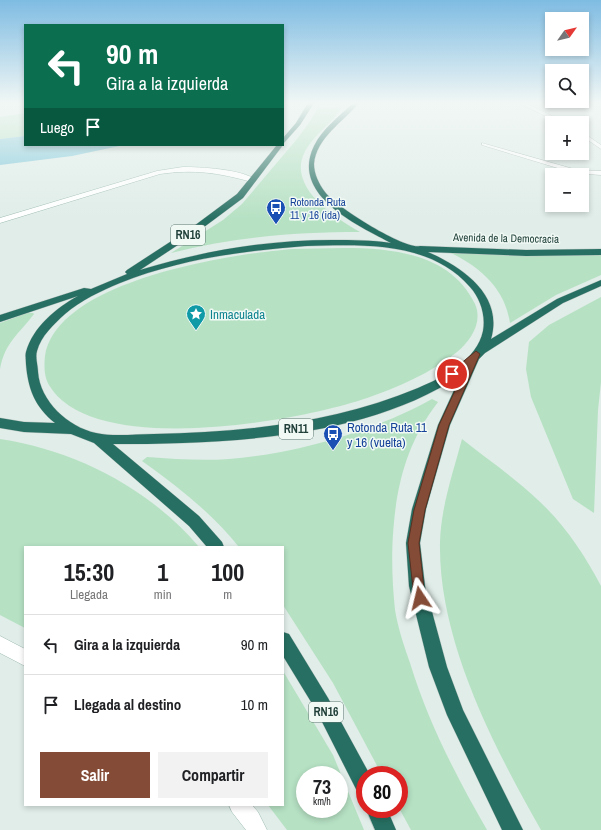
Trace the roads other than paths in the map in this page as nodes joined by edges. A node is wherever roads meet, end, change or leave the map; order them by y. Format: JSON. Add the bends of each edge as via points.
{"nodes":[{"id":1,"x":320,"y":142,"type":"edge"},
{"id":2,"x":484,"y":144,"type":"dead end"},
{"id":3,"x":279,"y":146,"type":"edge"},
{"id":4,"x":601,"y":173,"type":"edge"},
{"id":5,"x":252,"y":180,"type":"junction"},
{"id":6,"x":0,"y":221,"type":"edge"},
{"id":7,"x":408,"y":248,"type":"junction"},
{"id":8,"x":601,"y":252,"type":"edge"},
{"id":9,"x":114,"y":281,"type":"junction"},
{"id":10,"x":601,"y":283,"type":"edge"},
{"id":11,"x":0,"y":319,"type":"edge"},
{"id":12,"x":479,"y":352,"type":"junction"},
{"id":13,"x":0,"y":423,"type":"edge"},
{"id":14,"x":74,"y":429,"type":"junction"},
{"id":15,"x":98,"y":439,"type":"junction"},
{"id":16,"x":216,"y":546,"type":"edge"},
{"id":17,"x":284,"y":642,"type":"edge"},
{"id":18,"x":0,"y":644,"type":"edge"},
{"id":19,"x":24,"y":657,"type":"edge"},
{"id":20,"x":356,"y":769,"type":"edge"},
{"id":21,"x":240,"y":806,"type":"edge"},
{"id":22,"x":380,"y":818,"type":"edge"},
{"id":23,"x":258,"y":830,"type":"edge"},
{"id":24,"x":386,"y":830,"type":"edge"},
{"id":25,"x":513,"y":830,"type":"edge"}],
"edges":[{"from":1,"to":7,"type":"highway","via":[[310,164],[313,180],[325,197],[355,220]]},
{"from":2,"to":4,"type":"street","via":[[576,172]]},
{"from":3,"to":5,"type":"highway","number":"RN16"},
{"from":5,"to":6,"type":"street","via":[[219,171],[175,169]]},
{"from":5,"to":9,"type":"highway","number":"RN16","via":[[240,196],[198,228]]},
{"from":7,"to":8,"type":"highway","name":"Avenida de la Democracia","number":"RN11","via":[[526,253]]},
{"from":7,"to":9,"type":"highway","number":"RN11","via":[[344,243],[258,247],[213,254]]},
{"from":7,"to":12,"type":"highway","number":"RN11","via":[[447,264],[471,282],[478,291],[488,313],[487,336]]},
{"from":9,"to":11,"type":"highway","number":"RN11"},
{"from":9,"to":14,"type":"highway","number":"RN11","via":[[55,316],[36,338],[31,349],[29,368],[36,392],[44,407],[55,418]]},
{"from":10,"to":12,"type":"highway","number":"RN11","via":[[560,302]]},
{"from":12,"to":15,"type":"highway","number":"RN11","via":[[432,386],[384,406],[327,422],[261,433],[196,438]]},
{"from":12,"to":25,"type":"highway","via":[[444,425],[425,487],[413,543],[417,586],[438,667],[456,714]]},
{"from":13,"to":14,"type":"highway","number":"RN11","via":[[24,427]]},
{"from":14,"to":15,"type":"highway","number":"RN11"},
{"from":15,"to":16,"type":"highway","via":[[194,521]]},
{"from":17,"to":20,"type":"highway","number":"RN16","via":[[322,704]]},
{"from":18,"to":19,"type":"street"},
{"from":21,"to":23,"type":"street"},
{"from":22,"to":24,"type":"highway"}]}
